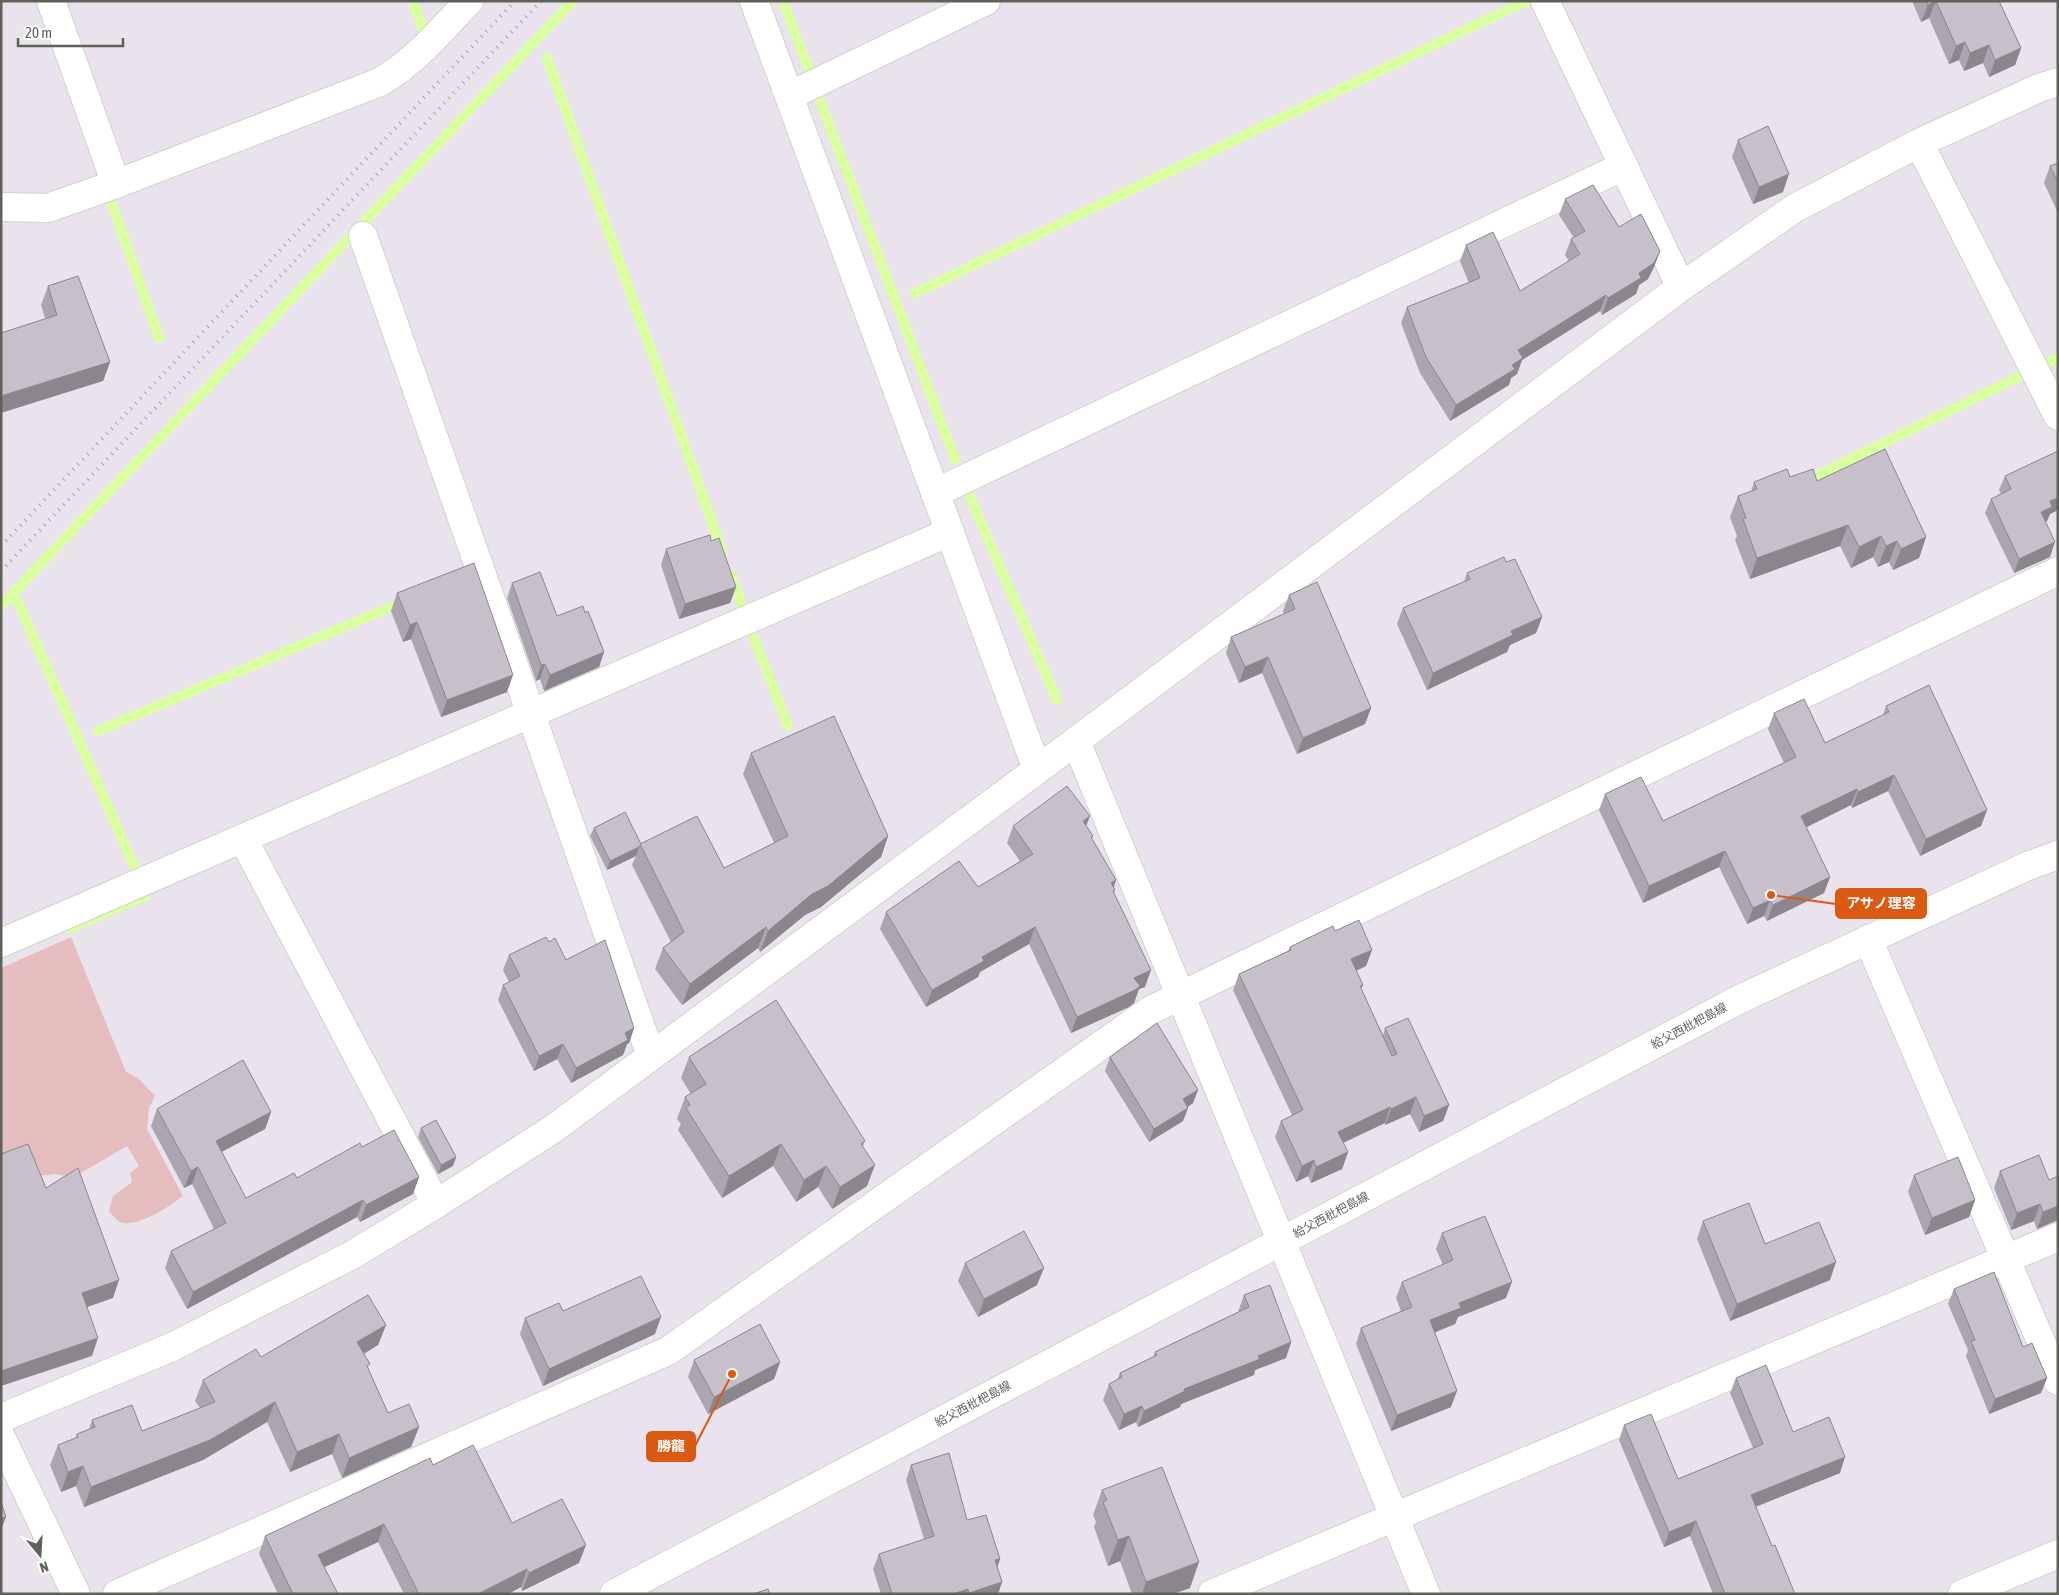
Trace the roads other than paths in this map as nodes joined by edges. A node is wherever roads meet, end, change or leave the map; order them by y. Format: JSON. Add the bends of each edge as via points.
{"nodes":[{"id":1,"x":51,"y":1,"type":"edge"},
{"id":2,"x":469,"y":1,"type":"edge"},
{"id":3,"x":754,"y":1,"type":"edge"},
{"id":4,"x":986,"y":1,"type":"edge"},
{"id":5,"x":1547,"y":2,"type":"edge"},
{"id":6,"x":2058,"y":82,"type":"edge"},
{"id":7,"x":789,"y":96,"type":"junction"},
{"id":8,"x":1919,"y":143,"type":"junction"},
{"id":9,"x":1624,"y":166,"type":"junction"},
{"id":10,"x":116,"y":184,"type":"junction"},
{"id":11,"x":1,"y":207,"type":"edge"},
{"id":12,"x":363,"y":236,"type":"dead end"},
{"id":13,"x":1681,"y":287,"type":"junction"},
{"id":14,"x":2058,"y":416,"type":"edge"},
{"id":15,"x":935,"y":493,"type":"junction"},
{"id":16,"x":950,"y":532,"type":"junction"},
{"id":17,"x":2058,"y":571,"type":"edge"},
{"id":18,"x":532,"y":715,"type":"junction"},
{"id":19,"x":1076,"y":741,"type":"junction"},
{"id":20,"x":1037,"y":769,"type":"junction"},
{"id":21,"x":243,"y":839,"type":"junction"},
{"id":22,"x":2058,"y":855,"type":"edge"},
{"id":23,"x":1868,"y":939,"type":"junction"},
{"id":24,"x":1,"y":943,"type":"edge"},
{"id":25,"x":1180,"y":995,"type":"junction"},
{"id":26,"x":651,"y":1056,"type":"junction"},
{"id":27,"x":436,"y":1204,"type":"junction"},
{"id":28,"x":2058,"y":1237,"type":"edge"},
{"id":29,"x":1283,"y":1241,"type":"junction"},
{"id":30,"x":2006,"y":1259,"type":"junction"},
{"id":31,"x":2058,"y":1381,"type":"edge"},
{"id":32,"x":1,"y":1418,"type":"edge"},
{"id":33,"x":1,"y":1437,"type":"edge"},
{"id":34,"x":1395,"y":1517,"type":"junction"},
{"id":35,"x":2058,"y":1554,"type":"edge"},
{"id":36,"x":76,"y":1594,"type":"edge"},
{"id":37,"x":117,"y":1594,"type":"edge"},
{"id":38,"x":614,"y":1594,"type":"edge"},
{"id":39,"x":1212,"y":1594,"type":"edge"},
{"id":40,"x":1426,"y":1594,"type":"edge"},
{"id":41,"x":1962,"y":1594,"type":"edge"}],
"edges":[{"from":1,"to":10,"type":"street"},
{"from":2,"to":10,"type":"street","via":[[418,54],[380,82]]},
{"from":3,"to":7,"type":"street"},
{"from":4,"to":7,"type":"street"},
{"from":5,"to":9,"type":"street"},
{"from":6,"to":8,"type":"street"},
{"from":7,"to":15,"type":"street"},
{"from":8,"to":13,"type":"street","via":[[1796,208]]},
{"from":8,"to":14,"type":"street"},
{"from":9,"to":13,"type":"street"},
{"from":9,"to":15,"type":"street"},
{"from":10,"to":11,"type":"street","via":[[48,208]]},
{"from":12,"to":18,"type":"street"},
{"from":13,"to":19,"type":"street"},
{"from":15,"to":16,"type":"street"},
{"from":16,"to":18,"type":"street"},
{"from":16,"to":20,"type":"street"},
{"from":17,"to":25,"type":"street"},
{"from":18,"to":21,"type":"street"},
{"from":18,"to":26,"type":"street"},
{"from":19,"to":20,"type":"street"},
{"from":19,"to":25,"type":"street"},
{"from":20,"to":26,"type":"street"},
{"from":21,"to":24,"type":"street"},
{"from":21,"to":27,"type":"street"},
{"from":22,"to":23,"type":"street","name":"給父西枇杷島線"},
{"from":23,"to":29,"type":"street","name":"給父西枇杷島線","via":[[1740,999]]},
{"from":23,"to":30,"type":"street"},
{"from":25,"to":29,"type":"street"},
{"from":25,"to":37,"type":"street","via":[[1143,1016],[668,1350]]},
{"from":26,"to":27,"type":"street","via":[[553,1129]]},
{"from":27,"to":32,"type":"street","via":[[352,1255],[172,1347]]},
{"from":28,"to":30,"type":"street"},
{"from":29,"to":34,"type":"street"},
{"from":29,"to":38,"type":"street","name":"給父西枇杷島線"},
{"from":30,"to":31,"type":"street"},
{"from":30,"to":34,"type":"street"},
{"from":33,"to":36,"type":"street"},
{"from":34,"to":39,"type":"street"},
{"from":34,"to":40,"type":"street"},
{"from":35,"to":41,"type":"street"}]}
